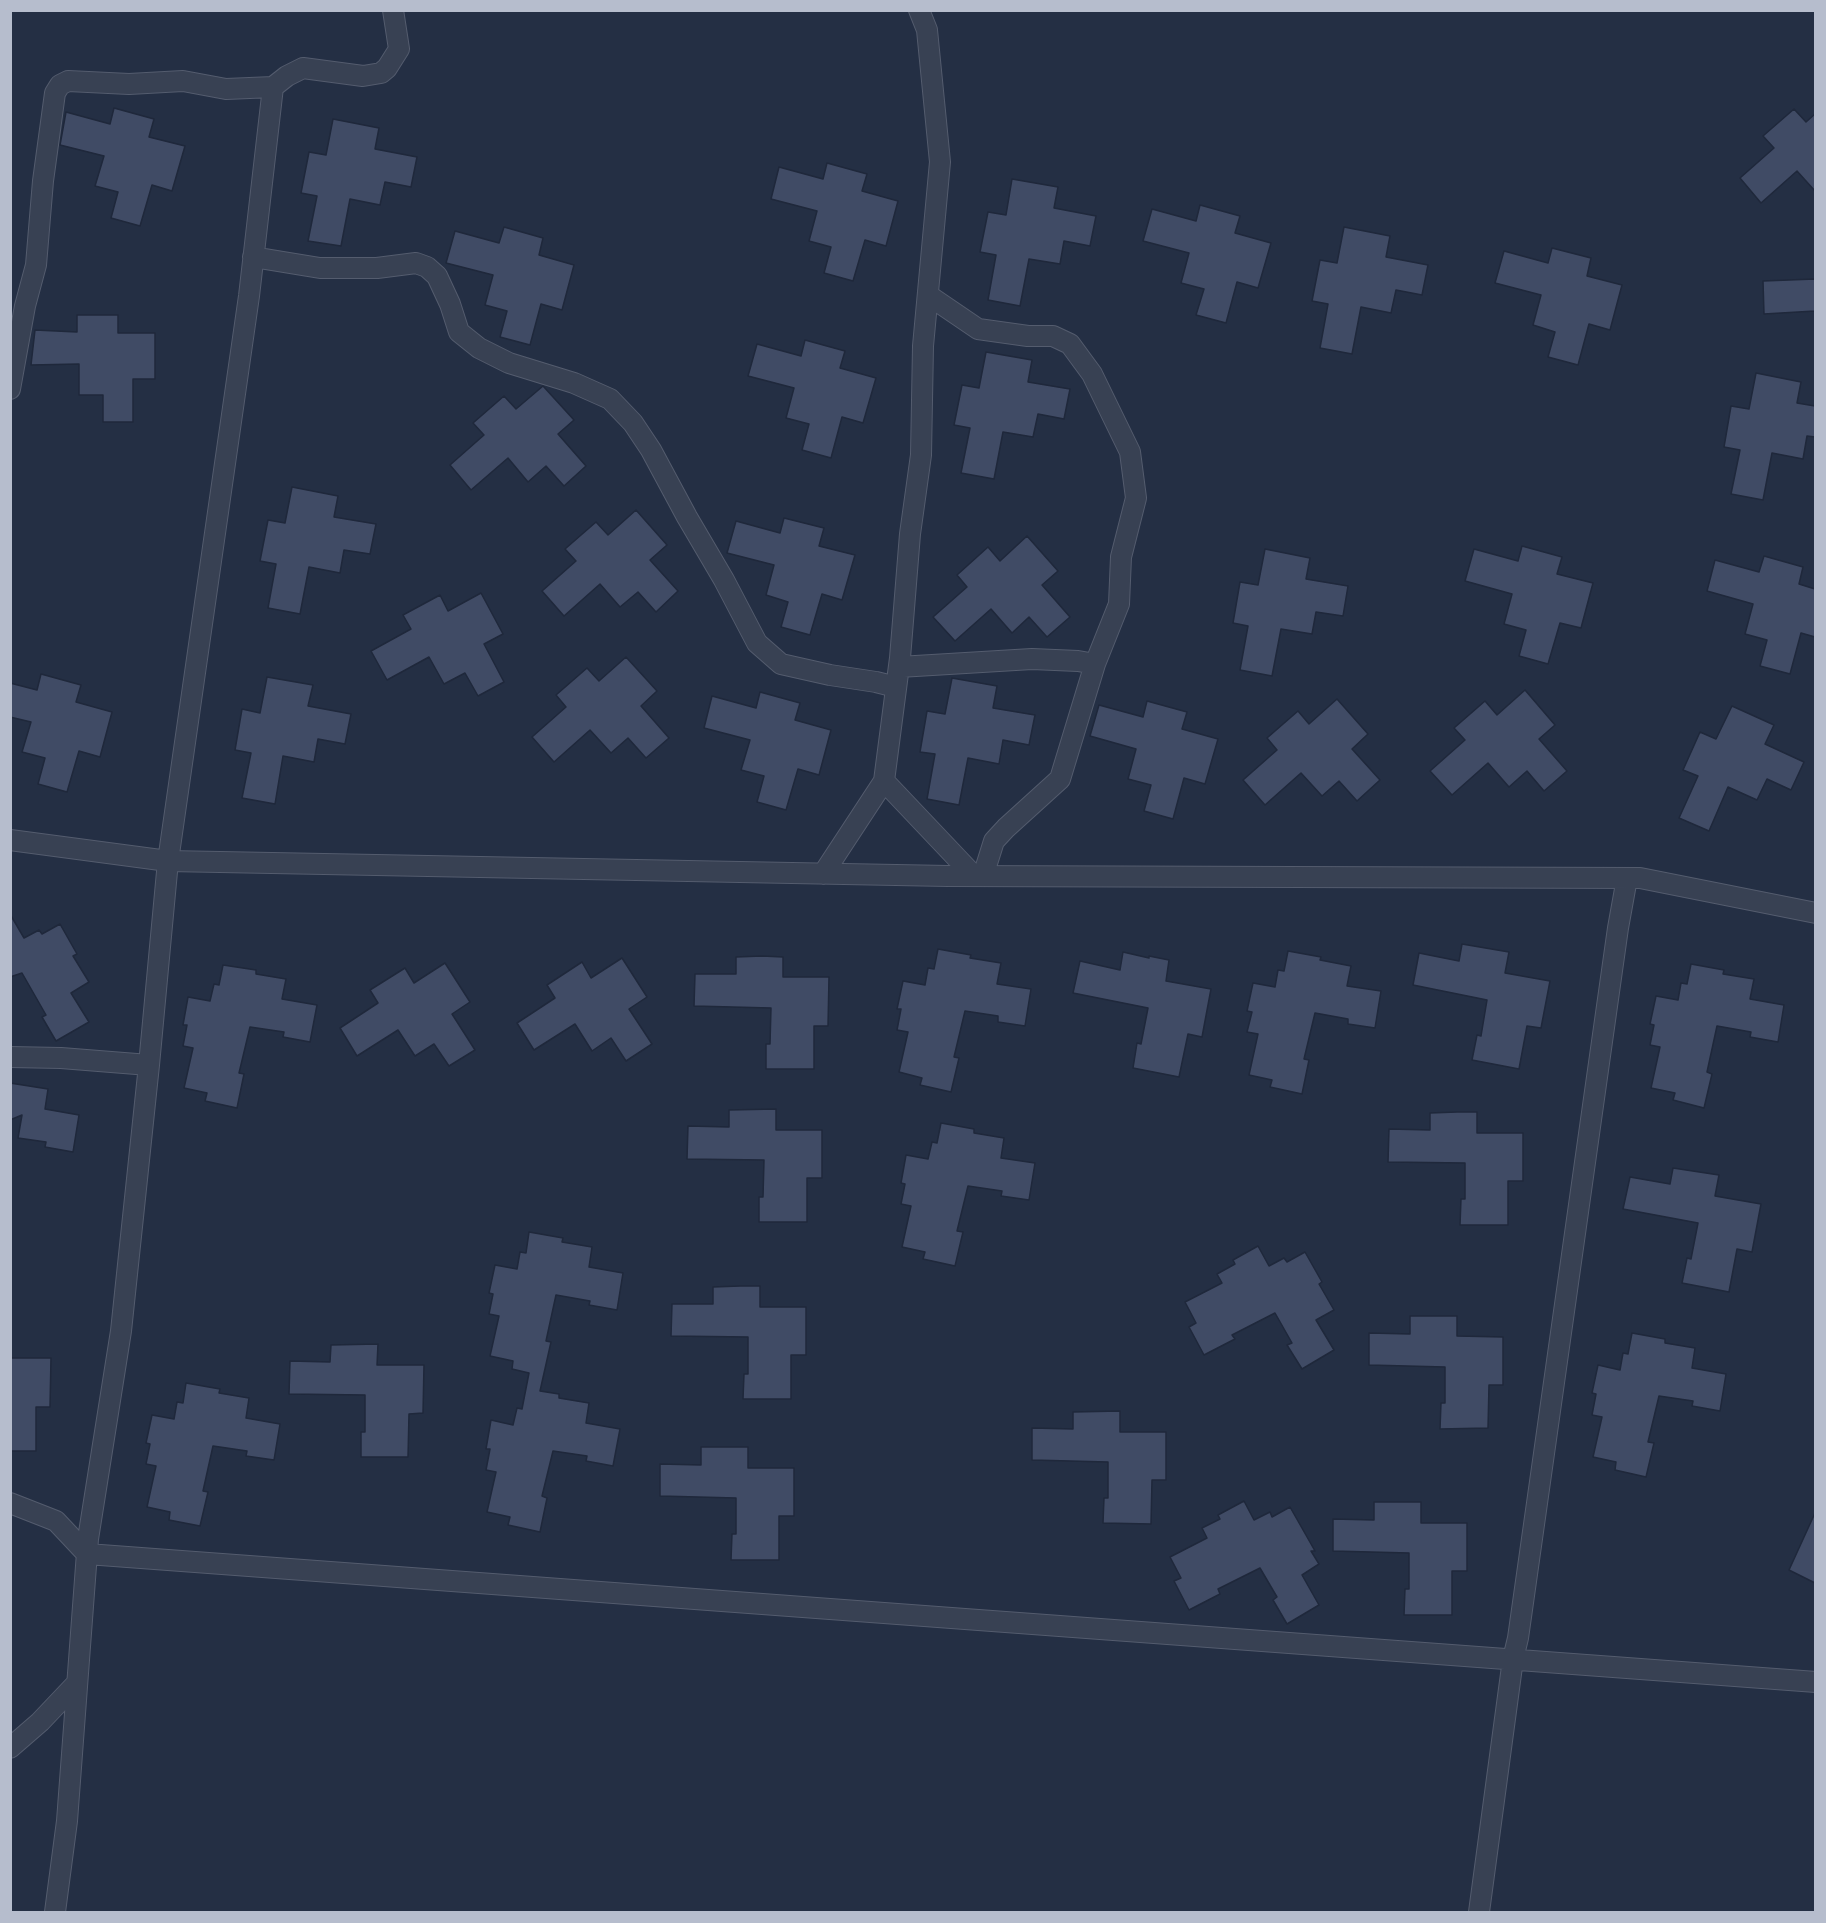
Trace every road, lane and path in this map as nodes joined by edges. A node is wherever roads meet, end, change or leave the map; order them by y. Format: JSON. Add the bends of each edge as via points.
{"nodes":[{"id":1,"x":393,"y":10,"type":"edge"},
{"id":2,"x":918,"y":10,"type":"edge"},
{"id":3,"x":273,"y":87,"type":"junction"},
{"id":4,"x":253,"y":257,"type":"junction"},
{"id":5,"x":928,"y":295,"type":"junction"},
{"id":6,"x":10,"y":389,"type":"edge"},
{"id":7,"x":1095,"y":664,"type":"junction"},
{"id":8,"x":899,"y":667,"type":"junction"},
{"id":9,"x":896,"y":687,"type":"junction"},
{"id":10,"x":884,"y":781,"type":"junction"},
{"id":11,"x":10,"y":840,"type":"edge"},
{"id":12,"x":168,"y":861,"type":"junction"},
{"id":13,"x":823,"y":874,"type":"junction"},
{"id":14,"x":978,"y":876,"type":"junction"},
{"id":15,"x":1627,"y":878,"type":"junction"},
{"id":16,"x":1815,"y":913,"type":"edge"},
{"id":17,"x":10,"y":1057,"type":"edge"},
{"id":18,"x":149,"y":1065,"type":"junction"},
{"id":19,"x":10,"y":1503,"type":"edge"},
{"id":20,"x":87,"y":1554,"type":"junction"},
{"id":21,"x":1513,"y":1659,"type":"junction"},
{"id":22,"x":1815,"y":1682,"type":"edge"},
{"id":23,"x":77,"y":1683,"type":"junction"},
{"id":24,"x":10,"y":1748,"type":"edge"},
{"id":25,"x":55,"y":1912,"type":"edge"},
{"id":26,"x":1479,"y":1912,"type":"edge"}],
"edges":[{"from":1,"to":3,"type":"street","via":[[399,49],[381,73],[363,76],[303,68]]},
{"from":2,"to":5,"type":"street","via":[[927,30],[940,162]]},
{"from":3,"to":4,"type":"street"},
{"from":3,"to":6,"type":"street","via":[[226,89],[183,81],[68,81],[60,85],[55,93],[43,182],[36,265]]},
{"from":4,"to":9,"type":"street","via":[[320,268],[416,263],[427,267],[450,304],[459,332],[479,348],[509,363],[610,399],[633,423],[757,643],[781,664]]},
{"from":4,"to":12,"type":"street"},
{"from":5,"to":7,"type":"street","via":[[978,329],[1053,336],[1070,344],[1092,374],[1130,452],[1136,498],[1120,557],[1119,604]]},
{"from":5,"to":8,"type":"street","via":[[921,455]]},
{"from":7,"to":8,"type":"street","via":[[1032,659]]},
{"from":7,"to":14,"type":"street","via":[[1060,779],[994,841]]},
{"from":8,"to":9,"type":"street"},
{"from":9,"to":10,"type":"street"},
{"from":10,"to":13,"type":"street"},
{"from":10,"to":14,"type":"street"},
{"from":11,"to":12,"type":"street"},
{"from":12,"to":13,"type":"street"},
{"from":12,"to":18,"type":"street"},
{"from":13,"to":14,"type":"street"},
{"from":14,"to":15,"type":"street"},
{"from":15,"to":16,"type":"street"},
{"from":15,"to":21,"type":"street"},
{"from":17,"to":18,"type":"street"},
{"from":18,"to":20,"type":"street","via":[[122,1331]]},
{"from":19,"to":20,"type":"street","via":[[56,1521]]},
{"from":20,"to":21,"type":"street"},
{"from":20,"to":23,"type":"street"},
{"from":21,"to":22,"type":"street"},
{"from":21,"to":26,"type":"street"},
{"from":23,"to":24,"type":"street"},
{"from":23,"to":25,"type":"street","via":[[67,1821]]}]}
